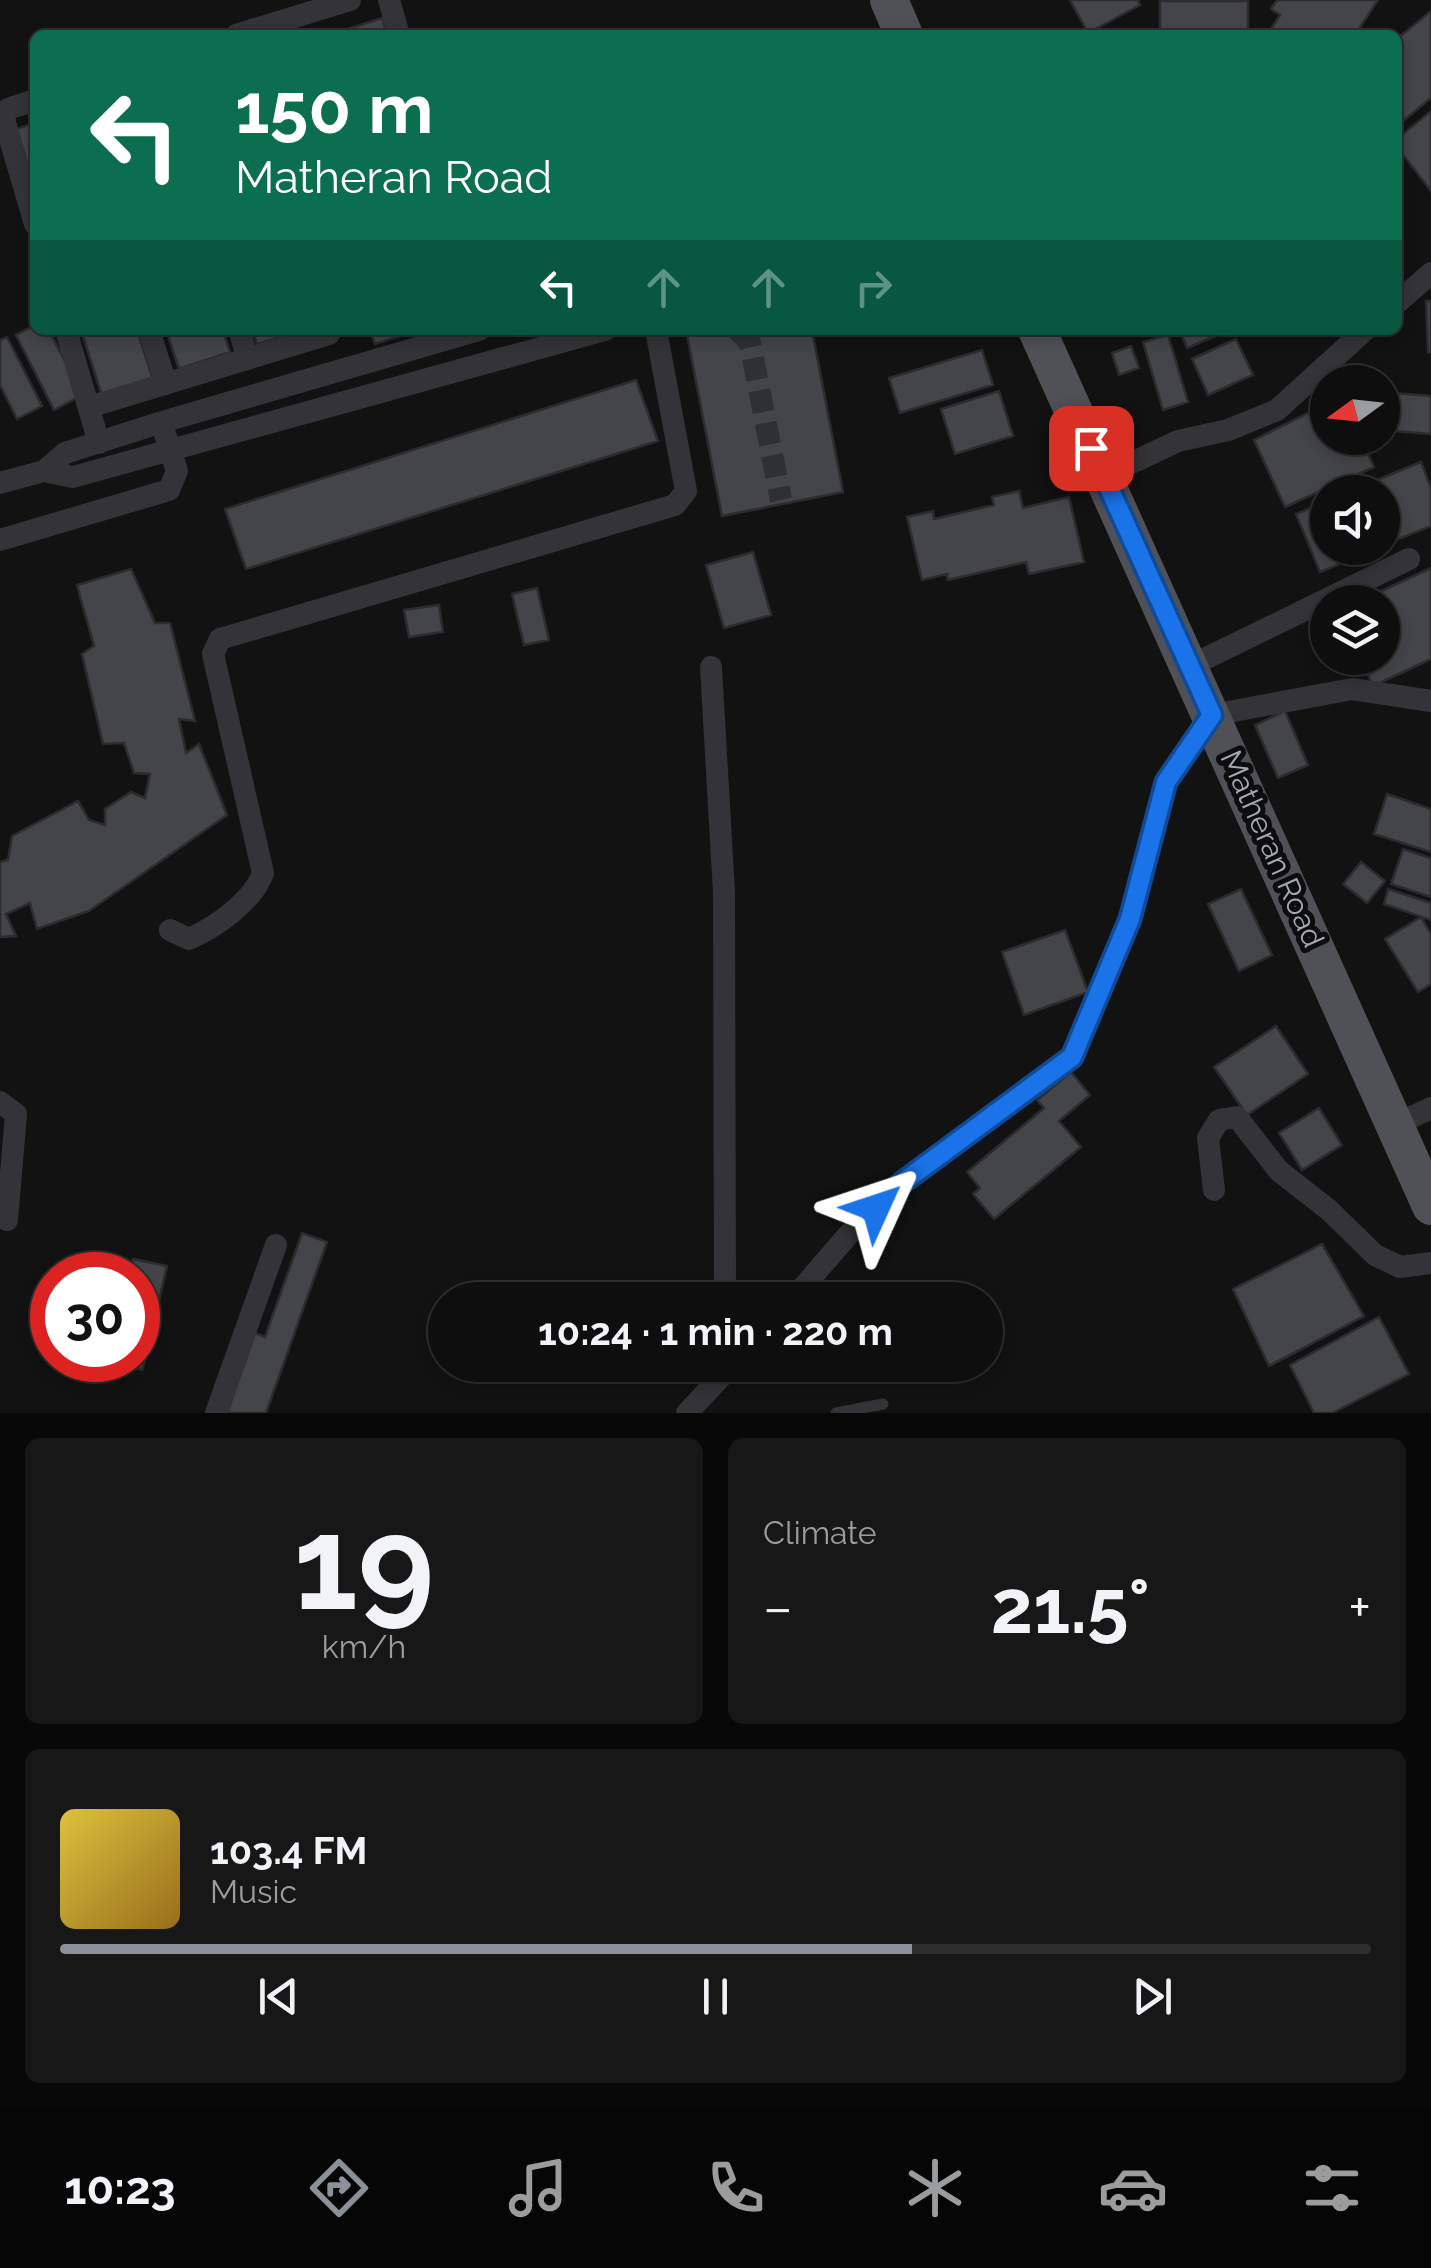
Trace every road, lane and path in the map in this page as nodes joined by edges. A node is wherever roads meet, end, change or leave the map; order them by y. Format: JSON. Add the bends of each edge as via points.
{"nodes":[{"id":1,"x":350,"y":0,"type":"edge"},
{"id":2,"x":390,"y":0,"type":"edge"},
{"id":3,"x":888,"y":0,"type":"edge"},
{"id":4,"x":311,"y":24,"type":"edge"},
{"id":5,"x":270,"y":30,"type":"edge"},
{"id":6,"x":399,"y":30,"type":"edge"},
{"id":7,"x":902,"y":30,"type":"edge"},
{"id":8,"x":30,"y":102,"type":"edge"},
{"id":9,"x":30,"y":207,"type":"edge"},
{"id":10,"x":1431,"y":272,"type":"edge"},
{"id":11,"x":1402,"y":298,"type":"edge"},
{"id":12,"x":67,"y":335,"type":"edge"},
{"id":13,"x":151,"y":335,"type":"edge"},
{"id":14,"x":241,"y":335,"type":"edge"},
{"id":15,"x":319,"y":335,"type":"edge"},
{"id":16,"x":329,"y":335,"type":"edge"},
{"id":17,"x":462,"y":335,"type":"edge"},
{"id":18,"x":587,"y":335,"type":"edge"},
{"id":19,"x":657,"y":335,"type":"edge"},
{"id":20,"x":1039,"y":335,"type":"edge"},
{"id":21,"x":1360,"y":335,"type":"edge"},
{"id":22,"x":248,"y":359,"type":"junction"},
{"id":23,"x":340,"y":370,"type":"junction"},
{"id":24,"x":166,"y":384,"type":"junction"},
{"id":25,"x":89,"y":407,"type":"junction"},
{"id":26,"x":162,"y":422,"type":"junction"},
{"id":27,"x":106,"y":441,"type":"junction"},
{"id":28,"x":170,"y":448,"type":"junction"},
{"id":29,"x":120,"y":464,"type":"junction"},
{"id":30,"x":44,"y":471,"type":"junction"},
{"id":31,"x":1104,"y":476,"type":"junction"},
{"id":32,"x":0,"y":483,"type":"edge"},
{"id":33,"x":131,"y":501,"type":"junction"},
{"id":34,"x":0,"y":540,"type":"edge"},
{"id":35,"x":1409,"y":558,"type":"dead end"},
{"id":36,"x":1190,"y":666,"type":"junction"},
{"id":37,"x":711,"y":667,"type":"dead end"},
{"id":38,"x":1431,"y":702,"type":"edge"},
{"id":39,"x":1212,"y":715,"type":"junction"},
{"id":40,"x":170,"y":930,"type":"dead end"},
{"id":41,"x":0,"y":1102,"type":"edge"},
{"id":42,"x":1431,"y":1108,"type":"edge"},
{"id":43,"x":1396,"y":1125,"type":"junction"},
{"id":44,"x":1214,"y":1190,"type":"dead end"},
{"id":45,"x":1431,"y":1206,"type":"edge"},
{"id":46,"x":7,"y":1220,"type":"dead end"},
{"id":47,"x":276,"y":1246,"type":"dead end"},
{"id":48,"x":1431,"y":1264,"type":"edge"},
{"id":49,"x":724,"y":1282,"type":"edge"},
{"id":50,"x":808,"y":1282,"type":"edge"},
{"id":51,"x":715,"y":1382,"type":"edge"},
{"id":52,"x":883,"y":1404,"type":"dead end"},
{"id":53,"x":216,"y":1413,"type":"edge"},
{"id":54,"x":688,"y":1413,"type":"edge"},
{"id":55,"x":836,"y":1413,"type":"edge"}],
"edges":[{"from":1,"to":4,"type":"street"},
{"from":2,"to":6,"type":"street"},
{"from":3,"to":7,"type":"main road"},
{"from":4,"to":5,"type":"street"},
{"from":8,"to":9,"type":"street","via":[[8,109],[4,118]]},
{"from":10,"to":11,"type":"street"},
{"from":12,"to":25,"type":"street"},
{"from":13,"to":24,"type":"street"},
{"from":14,"to":22,"type":"street"},
{"from":15,"to":22,"type":"street"},
{"from":16,"to":23,"type":"street"},
{"from":17,"to":23,"type":"street"},
{"from":18,"to":28,"type":"street"},
{"from":19,"to":40,"type":"street","via":[[686,491],[675,505],[220,638],[213,654],[263,873],[258,889],[206,932],[190,939]]},
{"from":20,"to":31,"type":"main road","name":"Matheran Road"},
{"from":21,"to":31,"type":"street","via":[[1277,410],[1178,441]]},
{"from":22,"to":24,"type":"street"},
{"from":23,"to":26,"type":"street"},
{"from":24,"to":25,"type":"street"},
{"from":25,"to":27,"type":"street"},
{"from":26,"to":27,"type":"street"},
{"from":26,"to":28,"type":"street"},
{"from":27,"to":29,"type":"street"},
{"from":27,"to":30,"type":"street","via":[[65,453]]},
{"from":28,"to":29,"type":"street"},
{"from":28,"to":33,"type":"street","via":[[177,478],[169,490]]},
{"from":29,"to":30,"type":"street","via":[[73,477]]},
{"from":29,"to":33,"type":"street"},
{"from":30,"to":32,"type":"street"},
{"from":31,"to":36,"type":"main road","name":"Matheran Road"},
{"from":33,"to":34,"type":"street"},
{"from":35,"to":36,"type":"street"},
{"from":36,"to":39,"type":"main road","name":"Matheran Road"},
{"from":37,"to":49,"type":"street","via":[[724,892]]},
{"from":38,"to":39,"type":"street","via":[[1352,689]]},
{"from":39,"to":43,"type":"main road","name":"Matheran Road"},
{"from":39,"to":50,"type":"street","via":[[1166,782],[1130,919],[1072,1057],[903,1182]]},
{"from":41,"to":46,"type":"street","via":[[16,1114]]},
{"from":42,"to":43,"type":"street"},
{"from":43,"to":45,"type":"main road","name":"Matheran Road"},
{"from":44,"to":48,"type":"street","via":[[1208,1138],[1219,1120],[1237,1117],[1279,1171],[1375,1255],[1400,1267]]},
{"from":47,"to":53,"type":"street"},
{"from":51,"to":54,"type":"street"},
{"from":52,"to":55,"type":"lane"}]}
